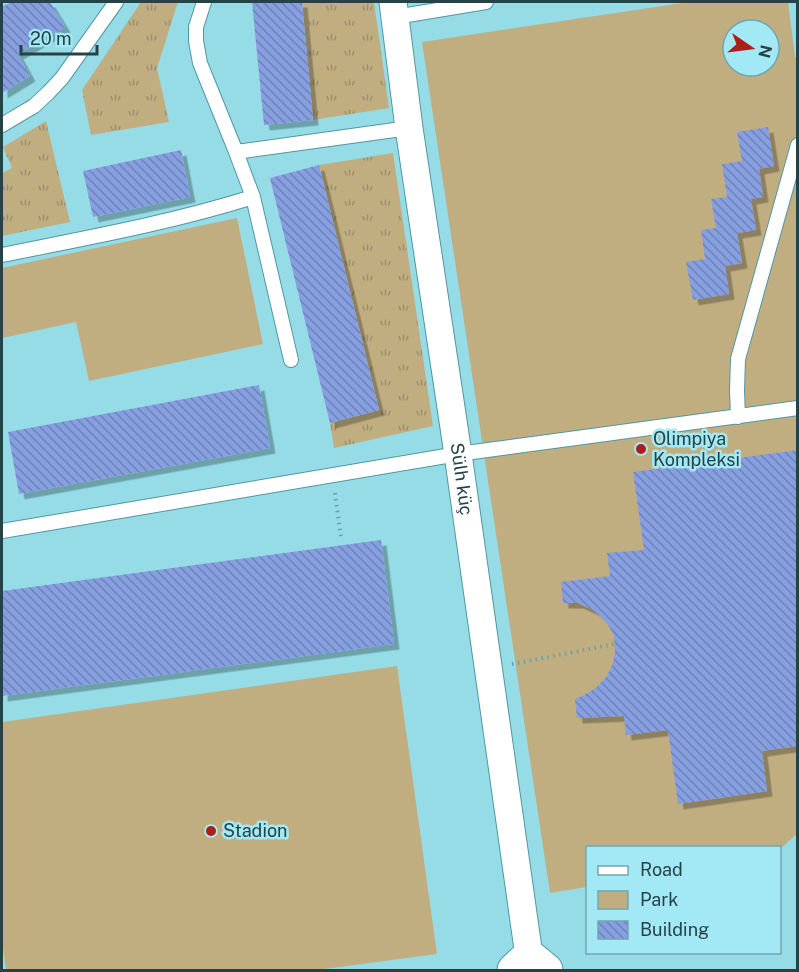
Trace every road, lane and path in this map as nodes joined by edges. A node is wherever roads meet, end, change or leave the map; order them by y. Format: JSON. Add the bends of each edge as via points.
{"nodes":[{"id":1,"x":116,"y":2,"type":"edge"},
{"id":2,"x":204,"y":2,"type":"edge"},
{"id":3,"x":486,"y":2,"type":"edge"},
{"id":4,"x":394,"y":9,"type":"edge"},
{"id":5,"x":2,"y":125,"type":"edge"},
{"id":6,"x":409,"y":128,"type":"junction"},
{"id":7,"x":798,"y":145,"type":"edge"},
{"id":8,"x":236,"y":152,"type":"junction"},
{"id":9,"x":253,"y":197,"type":"junction"},
{"id":10,"x":2,"y":255,"type":"edge"},
{"id":11,"x":291,"y":360,"type":"dead end"},
{"id":12,"x":798,"y":408,"type":"edge"},
{"id":13,"x":738,"y":417,"type":"junction"},
{"id":14,"x":458,"y":454,"type":"junction"},
{"id":15,"x":333,"y":475,"type":"junction"},
{"id":16,"x":2,"y":531,"type":"edge"},
{"id":17,"x":341,"y":538,"type":"dead end"},
{"id":18,"x":615,"y":644,"type":"dead end"},
{"id":19,"x":488,"y":669,"type":"junction"},
{"id":20,"x":530,"y":966,"type":"edge"}],
"edges":[{"from":1,"to":5,"type":"lane","via":[[62,78],[34,106]]},
{"from":2,"to":8,"type":"lane","via":[[195,41]]},
{"from":3,"to":4,"type":"lane"},
{"from":4,"to":6,"type":"street","name":"Sülh küç"},
{"from":6,"to":8,"type":"lane"},
{"from":6,"to":14,"type":"street","name":"Sülh küç"},
{"from":7,"to":13,"type":"lane","via":[[738,359]]},
{"from":8,"to":9,"type":"lane"},
{"from":9,"to":10,"type":"lane","via":[[132,229]]},
{"from":9,"to":11,"type":"lane"},
{"from":12,"to":13,"type":"lane"},
{"from":13,"to":14,"type":"lane"},
{"from":14,"to":15,"type":"lane"},
{"from":14,"to":19,"type":"street","name":"Sülh küç"},
{"from":15,"to":16,"type":"lane"},
{"from":15,"to":17,"type":"path"},
{"from":18,"to":19,"type":"path"},
{"from":19,"to":20,"type":"street","name":"Sülh küç"}]}
